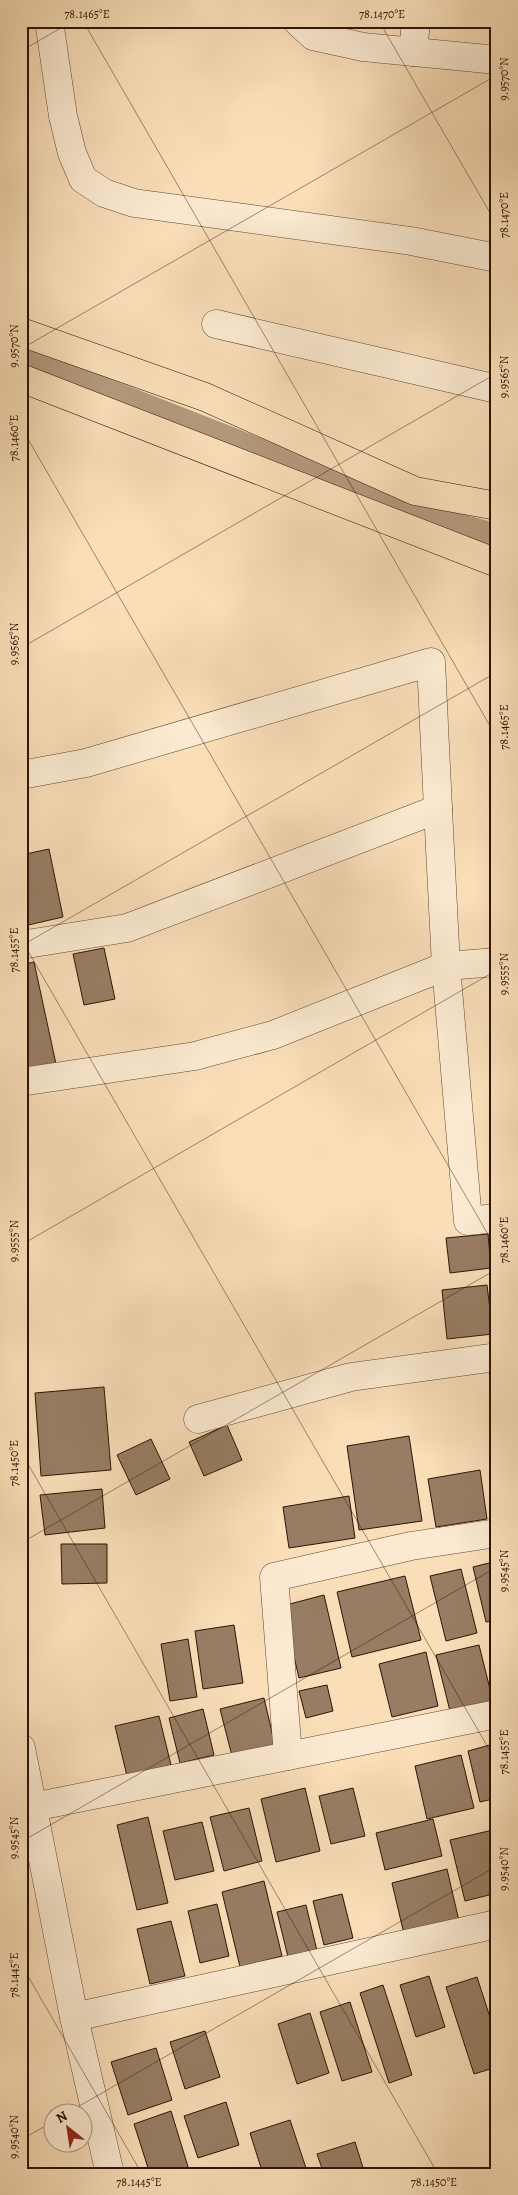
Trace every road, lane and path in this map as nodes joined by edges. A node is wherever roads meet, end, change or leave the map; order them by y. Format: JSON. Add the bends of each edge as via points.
{"nodes":[{"id":1,"x":49,"y":21,"type":"edge"},
{"id":2,"x":297,"y":21,"type":"edge"},
{"id":3,"x":416,"y":21,"type":"edge"},
{"id":4,"x":413,"y":52,"type":"junction"},
{"id":5,"x":497,"y":60,"type":"edge"},
{"id":6,"x":497,"y":258,"type":"edge"},
{"id":7,"x":216,"y":324,"type":"dead end"},
{"id":8,"x":21,"y":332,"type":"edge"},
{"id":9,"x":21,"y":378,"type":"edge"},
{"id":10,"x":497,"y":389,"type":"edge"},
{"id":11,"x":497,"y":506,"type":"edge"},
{"id":12,"x":497,"y":563,"type":"edge"},
{"id":13,"x":21,"y":775,"type":"edge"},
{"id":14,"x":438,"y":809,"type":"junction"},
{"id":15,"x":21,"y":945,"type":"edge"},
{"id":16,"x":497,"y":962,"type":"edge"},
{"id":17,"x":446,"y":966,"type":"junction"},
{"id":18,"x":21,"y":1082,"type":"edge"},
{"id":19,"x":497,"y":1218,"type":"edge"},
{"id":20,"x":497,"y":1358,"type":"edge"},
{"id":21,"x":198,"y":1419,"type":"dead end"},
{"id":22,"x":497,"y":1534,"type":"edge"},
{"id":23,"x":497,"y":1714,"type":"edge"},
{"id":24,"x":21,"y":1748,"type":"edge"},
{"id":25,"x":288,"y":1756,"type":"junction"},
{"id":26,"x":33,"y":1808,"type":"junction"},
{"id":27,"x":497,"y":1924,"type":"edge"},
{"id":28,"x":74,"y":2017,"type":"junction"},
{"id":29,"x":110,"y":2174,"type":"edge"}],
"edges":[{"from":1,"to":6,"type":"street","via":[[63,116],[72,153],[83,178],[104,194],[134,203],[411,241]]},
{"from":2,"to":4,"type":"street","via":[[313,36],[363,47]]},
{"from":3,"to":4,"type":"street"},
{"from":4,"to":5,"type":"street"},
{"from":7,"to":10,"type":"street"},
{"from":8,"to":11,"type":"main road","via":[[205,397],[415,490]]},
{"from":9,"to":12,"type":"main road"},
{"from":13,"to":14,"type":"street","via":[[86,763],[431,662]]},
{"from":14,"to":15,"type":"street","via":[[127,928]]},
{"from":14,"to":17,"type":"street"},
{"from":16,"to":17,"type":"street"},
{"from":17,"to":18,"type":"street","via":[[264,1037],[195,1056]]},
{"from":17,"to":19,"type":"street","via":[[468,1221]]},
{"from":20,"to":21,"type":"street","via":[[351,1377]]},
{"from":22,"to":25,"type":"street","via":[[411,1546],[274,1577]]},
{"from":23,"to":25,"type":"street"},
{"from":24,"to":26,"type":"street"},
{"from":25,"to":26,"type":"street"},
{"from":26,"to":28,"type":"street"},
{"from":27,"to":28,"type":"street"},
{"from":28,"to":29,"type":"street"}]}
